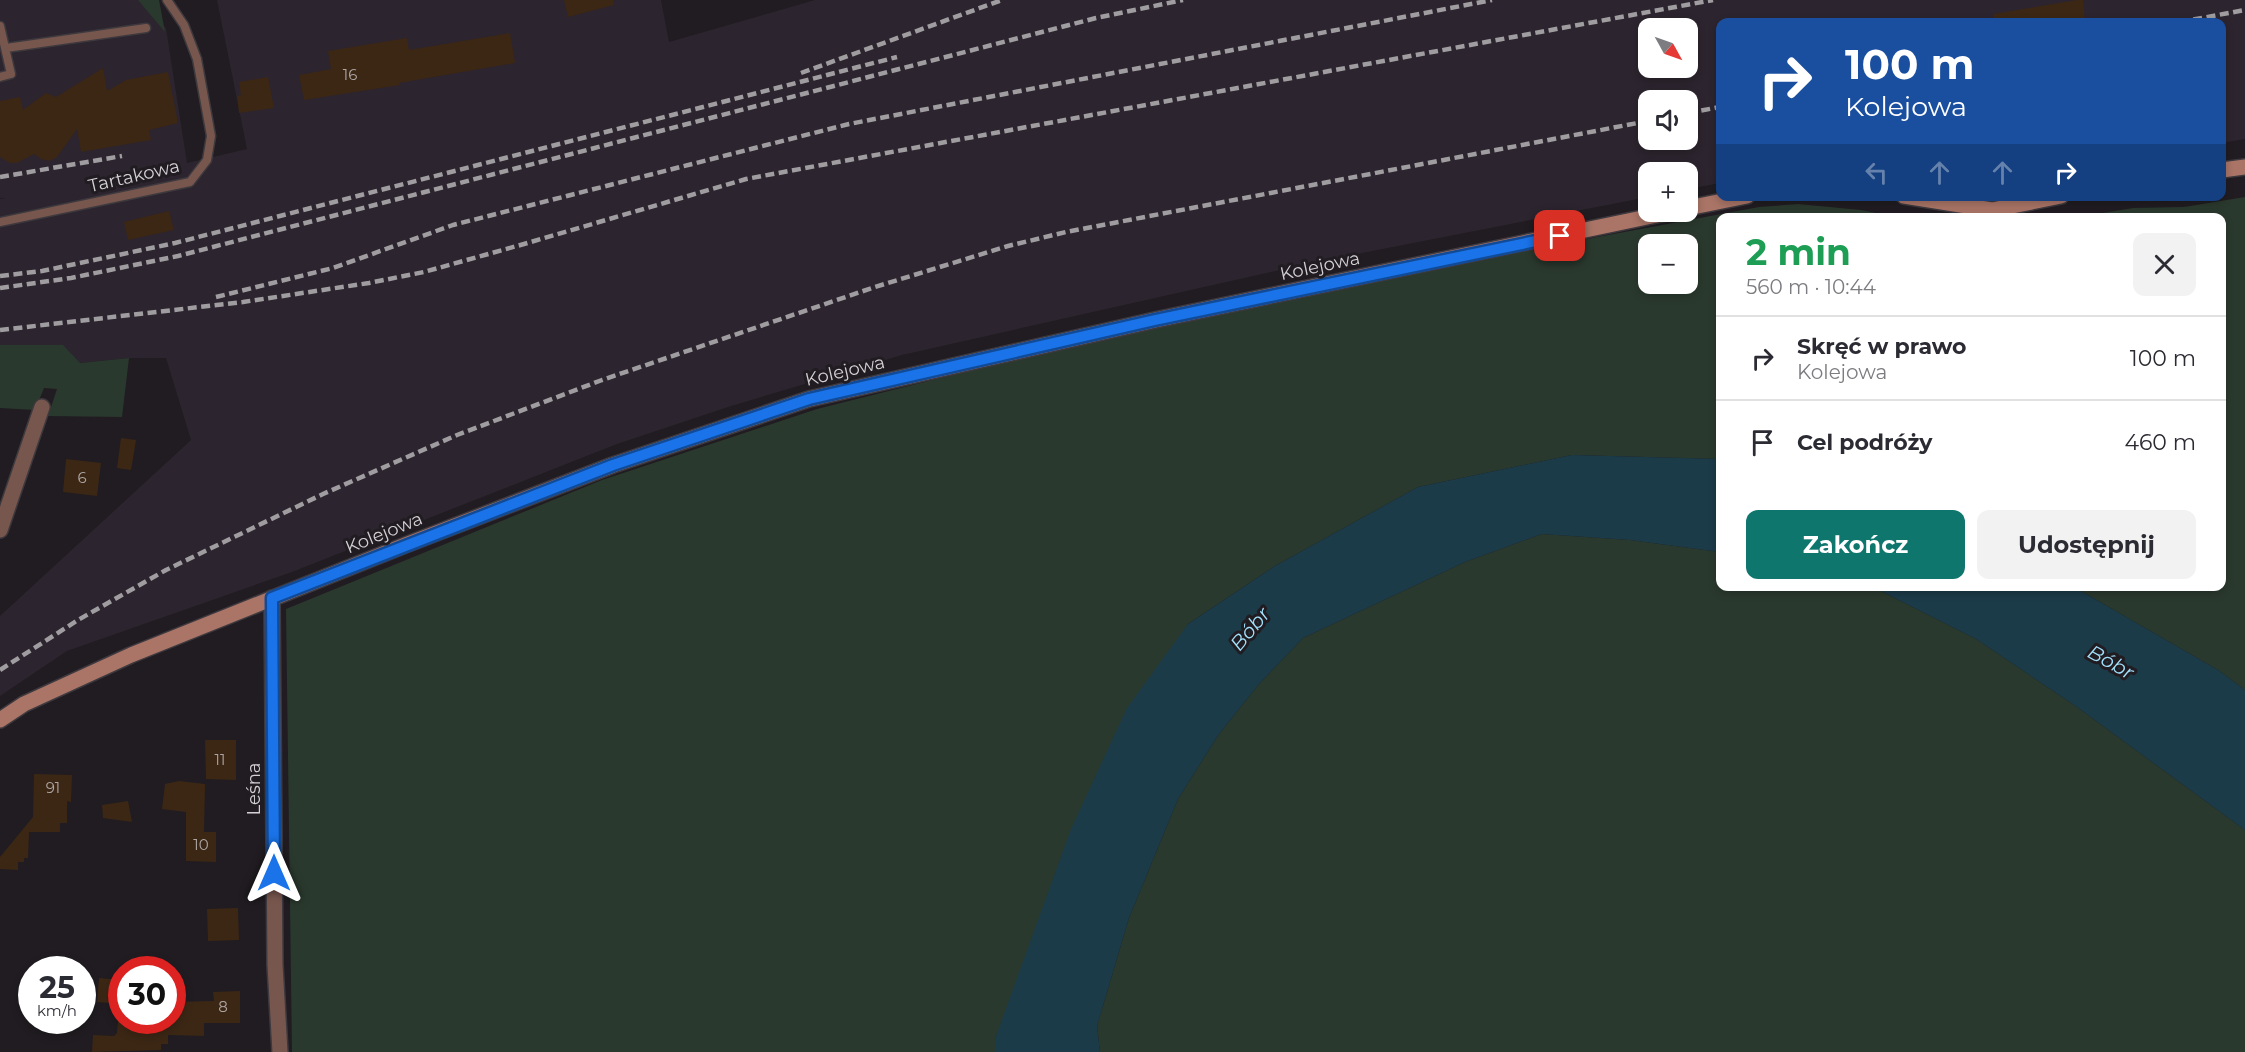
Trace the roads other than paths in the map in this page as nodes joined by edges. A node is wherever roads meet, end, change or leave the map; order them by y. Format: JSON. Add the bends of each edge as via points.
{"nodes":[{"id":1,"x":167,"y":0,"type":"edge"},
{"id":2,"x":173,"y":4,"type":"edge"},
{"id":3,"x":0,"y":26,"type":"edge"},
{"id":4,"x":146,"y":28,"type":"dead end"},
{"id":5,"x":6,"y":48,"type":"junction"},
{"id":6,"x":0,"y":76,"type":"edge"},
{"id":7,"x":2245,"y":167,"type":"edge"},
{"id":8,"x":2226,"y":169,"type":"edge"},
{"id":9,"x":1722,"y":201,"type":"edge"},
{"id":10,"x":1935,"y":201,"type":"edge"},
{"id":11,"x":2036,"y":201,"type":"edge"},
{"id":12,"x":1698,"y":206,"type":"edge"},
{"id":13,"x":1638,"y":219,"type":"edge"},
{"id":14,"x":0,"y":222,"type":"edge"},
{"id":15,"x":42,"y":407,"type":"dead end"},
{"id":16,"x":0,"y":530,"type":"edge"},
{"id":17,"x":272,"y":598,"type":"junction"},
{"id":18,"x":0,"y":720,"type":"edge"},
{"id":19,"x":280,"y":1052,"type":"edge"}],
"edges":[{"from":1,"to":2,"type":"lane","name":"Tartakowa"},
{"from":2,"to":14,"type":"lane","name":"Tartakowa","via":[[197,59],[211,136],[207,160],[190,182]]},
{"from":3,"to":5,"type":"lane"},
{"from":4,"to":5,"type":"lane"},
{"from":5,"to":6,"type":"lane","via":[[12,74]]},
{"from":7,"to":8,"type":"street"},
{"from":9,"to":12,"type":"street"},
{"from":10,"to":11,"type":"street","via":[[1992,210]]},
{"from":13,"to":17,"type":"street","name":"Kolejowa","via":[[1155,320],[809,399],[613,465]]},
{"from":15,"to":16,"type":"street"},
{"from":17,"to":18,"type":"street","name":"Kolejowa","via":[[131,655],[24,704]]},
{"from":17,"to":19,"type":"street","name":"Leśna","via":[[275,965]]}]}
